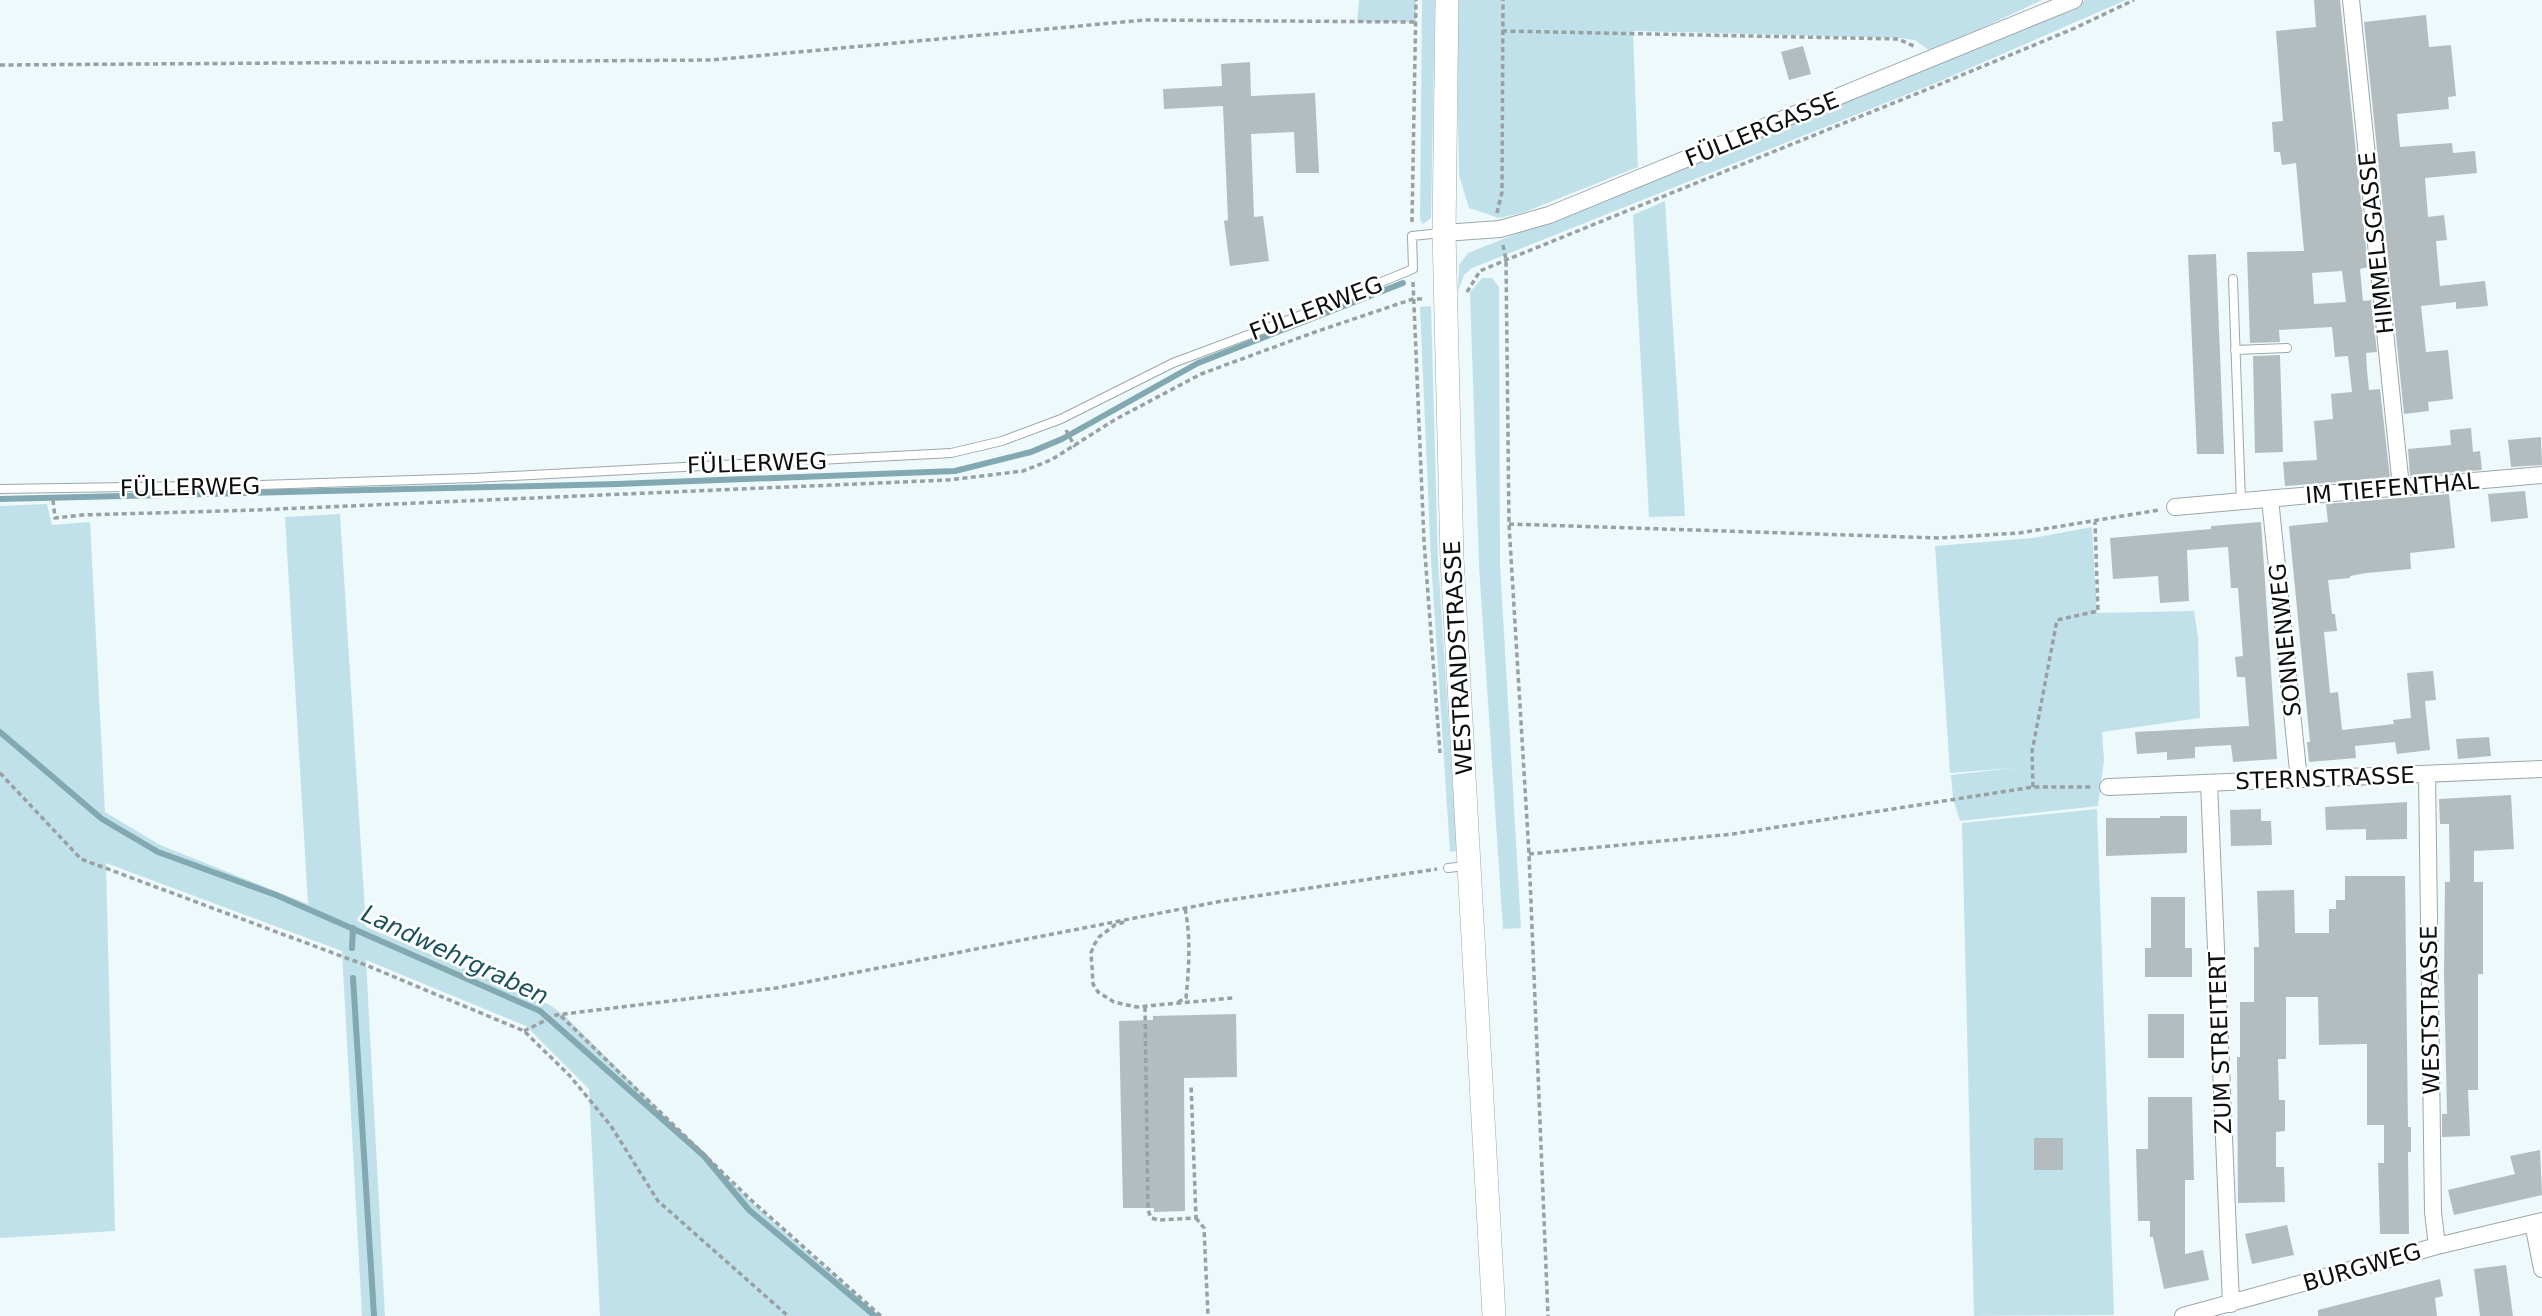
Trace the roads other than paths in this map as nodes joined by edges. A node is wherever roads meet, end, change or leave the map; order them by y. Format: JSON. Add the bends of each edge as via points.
{"nodes":[{"id":1,"x":1447,"y":0,"type":"edge"},
{"id":2,"x":2074,"y":0,"type":"edge"},
{"id":3,"x":2351,"y":0,"type":"edge"},
{"id":4,"x":1444,"y":233,"type":"junction"},
{"id":5,"x":2233,"y":279,"type":"dead end"},
{"id":6,"x":2287,"y":348,"type":"dead end"},
{"id":7,"x":2235,"y":350,"type":"junction"},
{"id":8,"x":2542,"y":475,"type":"edge"},
{"id":9,"x":2401,"y":487,"type":"junction"},
{"id":10,"x":0,"y":489,"type":"edge"},
{"id":11,"x":2270,"y":499,"type":"junction"},
{"id":12,"x":2241,"y":502,"type":"junction"},
{"id":13,"x":2175,"y":508,"type":"road end"},
{"id":14,"x":2542,"y":769,"type":"edge"},
{"id":15,"x":2427,"y":774,"type":"junction"},
{"id":16,"x":2299,"y":780,"type":"junction"},
{"id":17,"x":2209,"y":783,"type":"junction"},
{"id":18,"x":2108,"y":787,"type":"road end"},
{"id":19,"x":2537,"y":1222,"type":"edge"},
{"id":20,"x":2437,"y":1247,"type":"junction"},
{"id":21,"x":2542,"y":1269,"type":"edge"},
{"id":22,"x":2231,"y":1304,"type":"junction"},
{"id":23,"x":2187,"y":1315,"type":"edge"},
{"id":24,"x":1494,"y":1316,"type":"edge"}],
"edges":[{"from":1,"to":4,"type":"main road","name":"WESTRANDSTRASSE"},
{"from":2,"to":4,"type":"street","name":"FÜLLERGASSE","via":[[1549,215],[1500,229]]},
{"from":3,"to":9,"type":"street","name":"HIMMELSGASSE"},
{"from":4,"to":10,"type":"lane","name":"FÜLLERWEG","via":[[1412,236],[1413,269],[1173,363],[1060,419],[1002,441],[951,453],[461,478]]},
{"from":4,"to":24,"type":"main road","name":"WESTRANDSTRASSE","via":[[1459,867]]},
{"from":5,"to":7,"type":"lane"},
{"from":6,"to":7,"type":"lane"},
{"from":7,"to":12,"type":"lane"},
{"from":8,"to":9,"type":"street","name":"IM TIEFENTHAL"},
{"from":9,"to":11,"type":"street","name":"IM TIEFENTHAL"},
{"from":11,"to":12,"type":"street","name":"IM TIEFENTHAL"},
{"from":11,"to":16,"type":"street","name":"SONNENWEG"},
{"from":12,"to":13,"type":"street","name":"IM TIEFENTHAL"},
{"from":14,"to":15,"type":"street","name":"STERNSTRASSE"},
{"from":15,"to":16,"type":"street","name":"STERNSTRASSE"},
{"from":15,"to":20,"type":"street","name":"WESTSTRASSE"},
{"from":16,"to":17,"type":"street","name":"STERNSTRASSE"},
{"from":17,"to":18,"type":"street","name":"STERNSTRASSE"},
{"from":17,"to":22,"type":"street","name":"ZUM STREITERT"},
{"from":19,"to":20,"type":"street","name":"BURGWEG"},
{"from":19,"to":21,"type":"street"},
{"from":20,"to":22,"type":"street","name":"BURGWEG"},
{"from":22,"to":23,"type":"street","name":"BURGWEG"}]}
